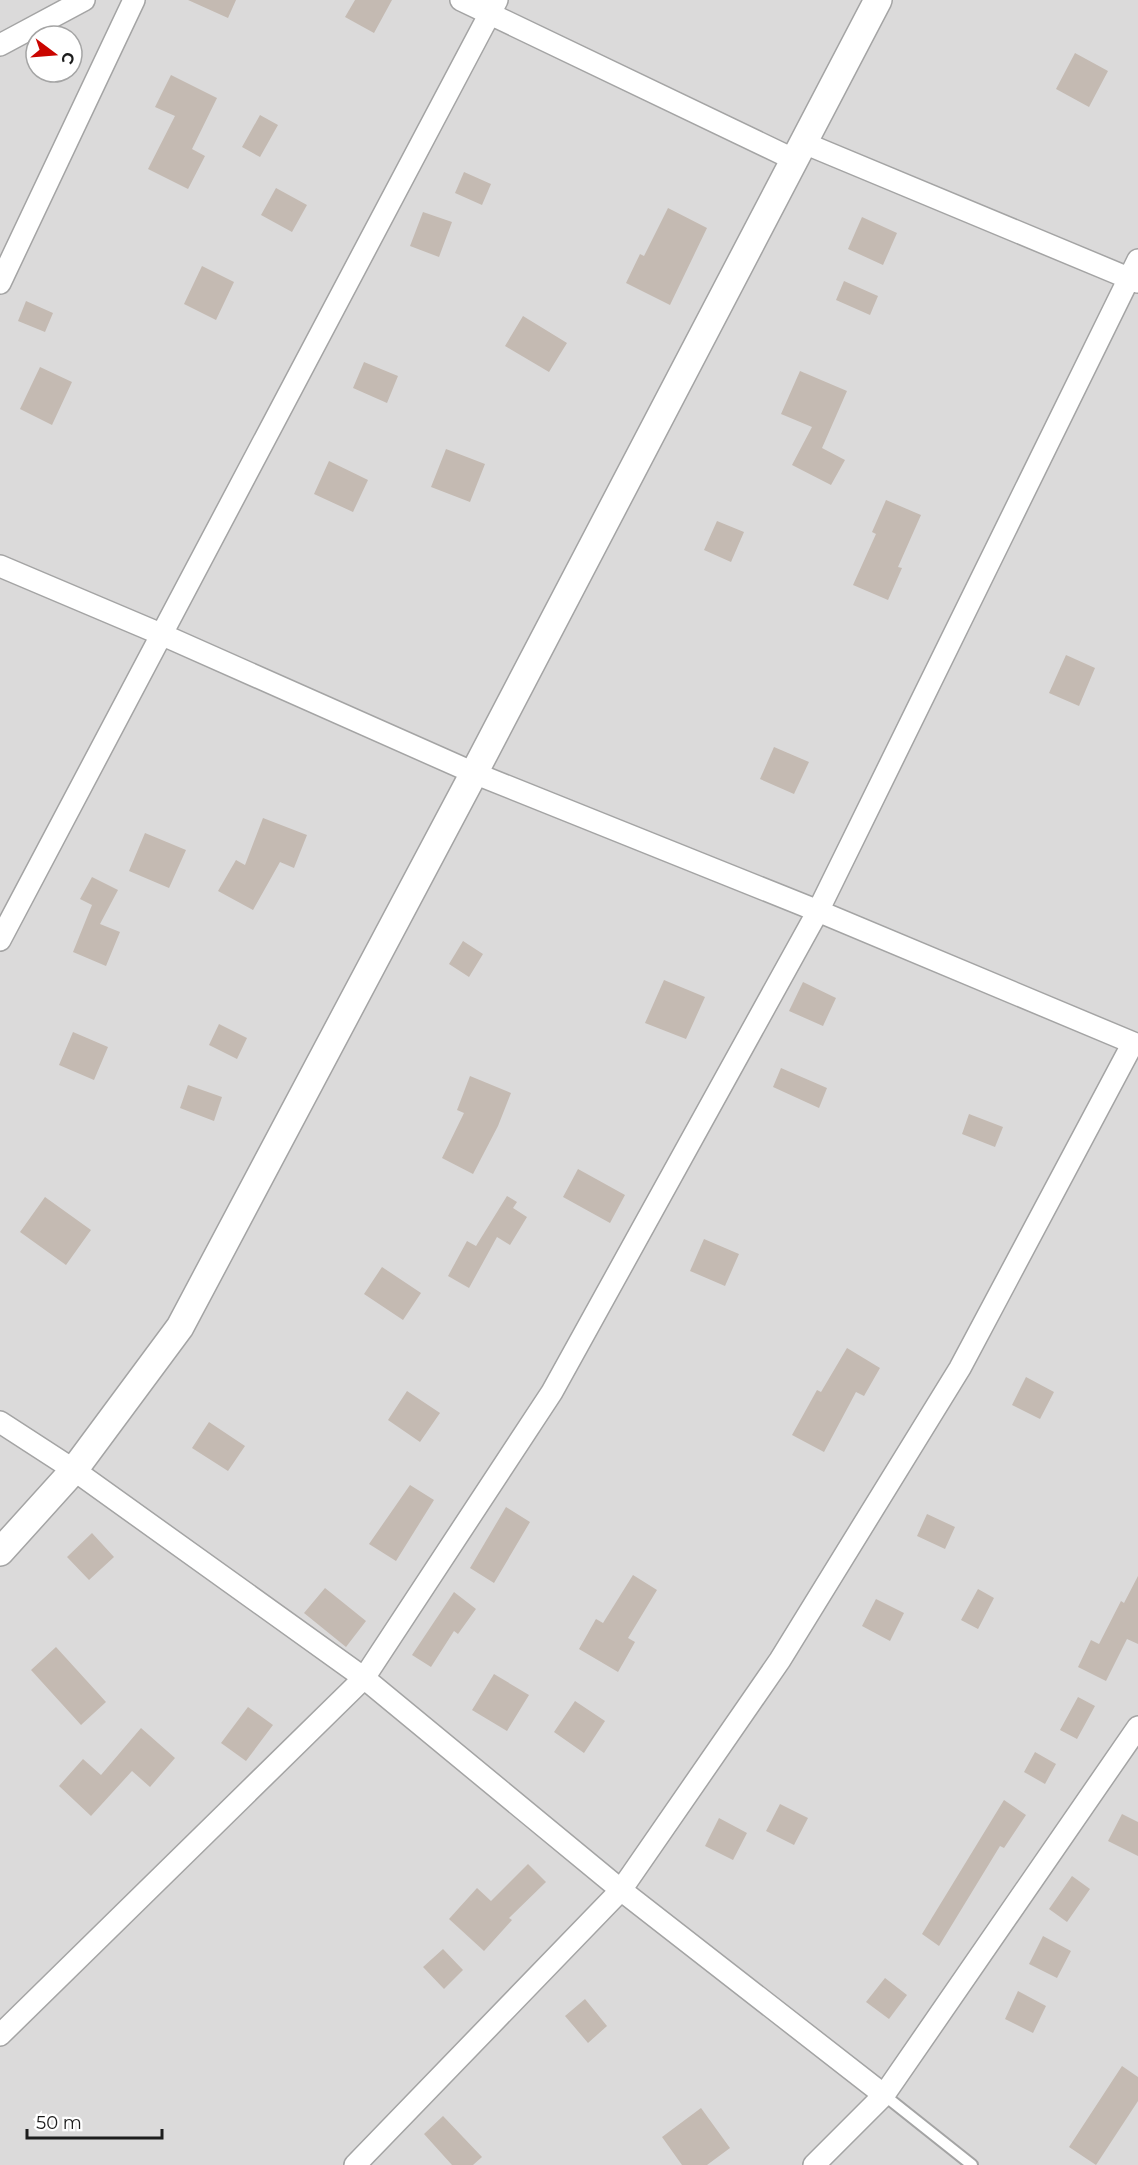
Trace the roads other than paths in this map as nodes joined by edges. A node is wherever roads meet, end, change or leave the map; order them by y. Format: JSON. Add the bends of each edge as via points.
{"nodes":[{"id":1,"x":84,"y":0,"type":"edge"},
{"id":2,"x":134,"y":0,"type":"edge"},
{"id":3,"x":461,"y":0,"type":"edge"},
{"id":4,"x":878,"y":0,"type":"edge"},
{"id":5,"x":493,"y":7,"type":"edge"},
{"id":6,"x":0,"y":45,"type":"edge"},
{"id":7,"x":799,"y":151,"type":"junction"},
{"id":8,"x":1135,"y":273,"type":"edge"},
{"id":9,"x":0,"y":283,"type":"edge"},
{"id":10,"x":0,"y":566,"type":"edge"},
{"id":11,"x":163,"y":635,"type":"junction"},
{"id":12,"x":474,"y":773,"type":"junction"},
{"id":13,"x":818,"y":911,"type":"junction"},
{"id":14,"x":0,"y":940,"type":"edge"},
{"id":15,"x":1136,"y":1044,"type":"edge"},
{"id":16,"x":0,"y":1422,"type":"edge"},
{"id":17,"x":74,"y":1470,"type":"junction"},
{"id":18,"x":0,"y":1552,"type":"edge"},
{"id":19,"x":364,"y":1678,"type":"junction"},
{"id":20,"x":1138,"y":1727,"type":"edge"},
{"id":21,"x":621,"y":1890,"type":"junction"},
{"id":22,"x":0,"y":2035,"type":"edge"},
{"id":23,"x":884,"y":2095,"type":"junction"},
{"id":24,"x":356,"y":2165,"type":"edge"},
{"id":25,"x":814,"y":2165,"type":"edge"},
{"id":26,"x":972,"y":2165,"type":"edge"}],
"edges":[{"from":1,"to":6,"type":"street"},
{"from":2,"to":9,"type":"street"},
{"from":3,"to":5,"type":"street"},
{"from":4,"to":7,"type":"street"},
{"from":5,"to":7,"type":"street"},
{"from":5,"to":11,"type":"street"},
{"from":7,"to":8,"type":"street"},
{"from":7,"to":12,"type":"street"},
{"from":8,"to":13,"type":"street"},
{"from":10,"to":11,"type":"street"},
{"from":11,"to":12,"type":"street"},
{"from":11,"to":14,"type":"street"},
{"from":12,"to":13,"type":"street"},
{"from":12,"to":17,"type":"street","via":[[180,1327]]},
{"from":13,"to":15,"type":"street"},
{"from":13,"to":19,"type":"street","via":[[552,1392]]},
{"from":15,"to":21,"type":"street","via":[[960,1368],[780,1660]]},
{"from":16,"to":17,"type":"street"},
{"from":17,"to":18,"type":"street"},
{"from":17,"to":19,"type":"street"},
{"from":19,"to":21,"type":"street"},
{"from":19,"to":22,"type":"street"},
{"from":20,"to":23,"type":"street"},
{"from":21,"to":23,"type":"street"},
{"from":21,"to":24,"type":"street"},
{"from":23,"to":25,"type":"street"},
{"from":23,"to":26,"type":"lane"}]}
